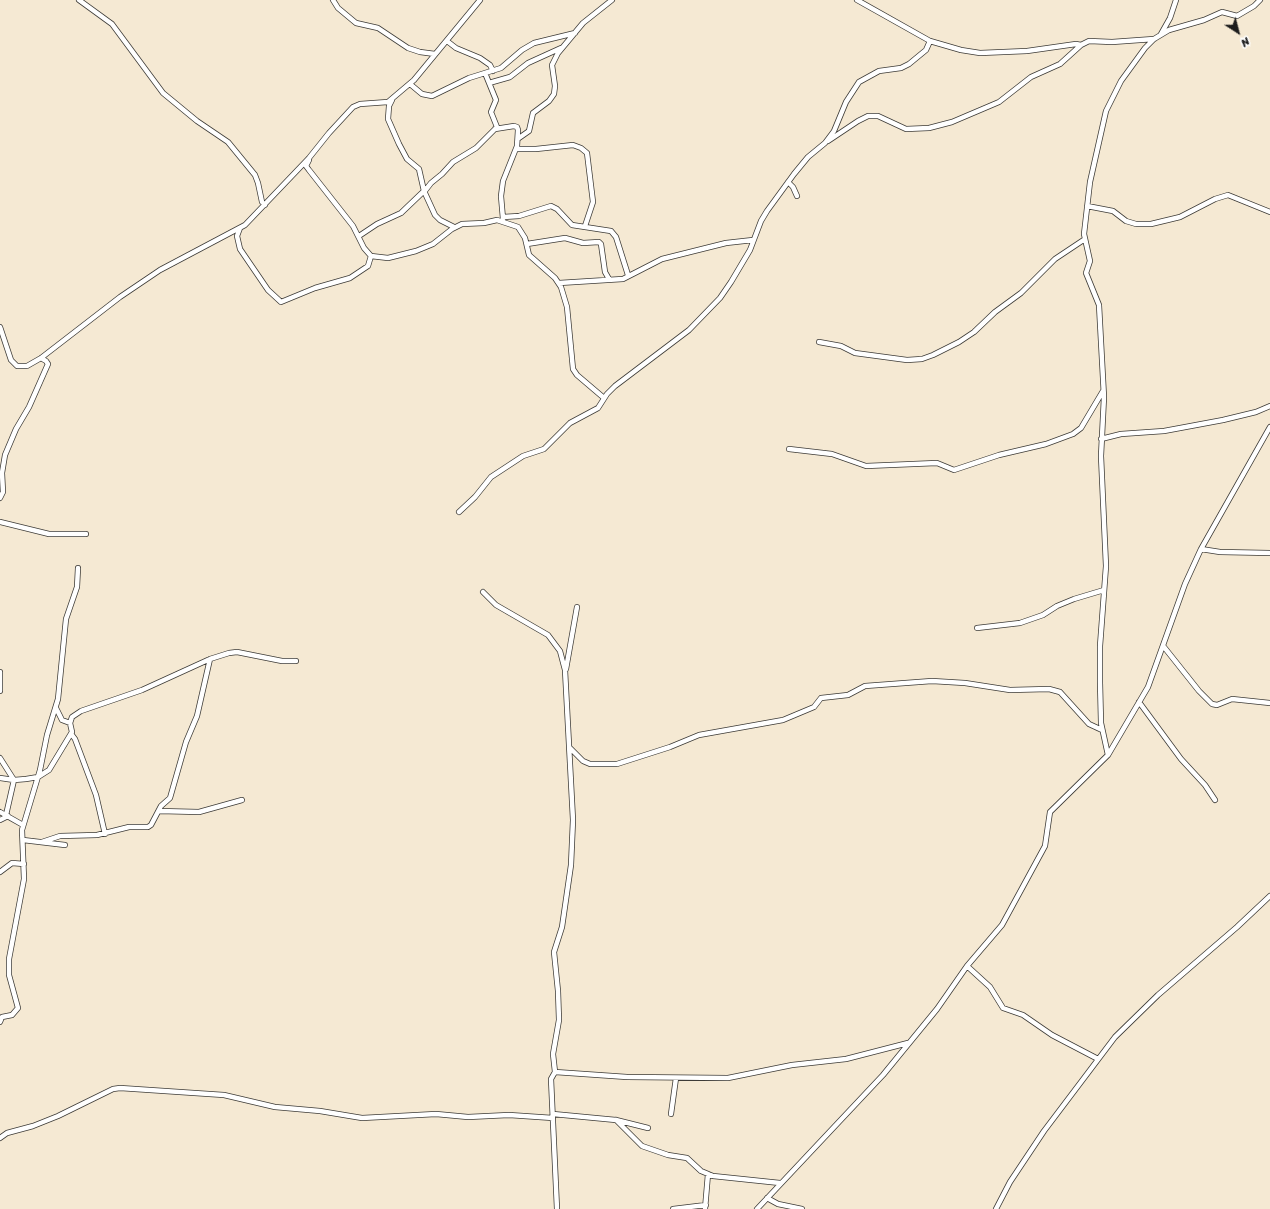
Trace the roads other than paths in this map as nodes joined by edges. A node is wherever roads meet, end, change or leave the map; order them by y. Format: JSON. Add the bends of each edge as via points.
{"nodes":[{"id":1,"x":79,"y":0,"type":"edge"},
{"id":2,"x":333,"y":0,"type":"edge"},
{"id":3,"x":480,"y":0,"type":"edge"},
{"id":4,"x":612,"y":0,"type":"edge"},
{"id":5,"x":857,"y":0,"type":"edge"},
{"id":6,"x":1176,"y":0,"type":"edge"},
{"id":7,"x":1260,"y":0,"type":"edge"},
{"id":8,"x":575,"y":33,"type":"junction"},
{"id":9,"x":1160,"y":36,"type":"junction"},
{"id":10,"x":1154,"y":39,"type":"junction"},
{"id":11,"x":447,"y":41,"type":"junction"},
{"id":12,"x":930,"y":41,"type":"junction"},
{"id":13,"x":1082,"y":45,"type":"junction"},
{"id":14,"x":564,"y":46,"type":"junction"},
{"id":15,"x":435,"y":54,"type":"junction"},
{"id":16,"x":493,"y":71,"type":"junction"},
{"id":17,"x":485,"y":73,"type":"junction"},
{"id":18,"x":489,"y":83,"type":"junction"},
{"id":19,"x":410,"y":84,"type":"junction"},
{"id":20,"x":393,"y":99,"type":"junction"},
{"id":21,"x":495,"y":129,"type":"junction"},
{"id":22,"x":519,"y":138,"type":"junction"},
{"id":23,"x":825,"y":143,"type":"junction"},
{"id":24,"x":516,"y":148,"type":"junction"},
{"id":25,"x":309,"y":158,"type":"junction"},
{"id":26,"x":788,"y":182,"type":"junction"},
{"id":27,"x":424,"y":192,"type":"junction"},
{"id":28,"x":797,"y":196,"type":"dead end"},
{"id":29,"x":265,"y":205,"type":"junction"},
{"id":30,"x":1086,"y":206,"type":"junction"},
{"id":31,"x":1270,"y":212,"type":"edge"},
{"id":32,"x":503,"y":219,"type":"junction"},
{"id":33,"x":585,"y":226,"type":"junction"},
{"id":34,"x":454,"y":227,"type":"junction"},
{"id":35,"x":241,"y":228,"type":"junction"},
{"id":36,"x":359,"y":236,"type":"junction"},
{"id":37,"x":1085,"y":239,"type":"junction"},
{"id":38,"x":753,"y":240,"type":"junction"},
{"id":39,"x":527,"y":244,"type":"junction"},
{"id":40,"x":371,"y":256,"type":"junction"},
{"id":41,"x":628,"y":275,"type":"junction"},
{"id":42,"x":609,"y":279,"type":"junction"},
{"id":43,"x":559,"y":283,"type":"junction"},
{"id":44,"x":0,"y":327,"type":"edge"},
{"id":45,"x":819,"y":342,"type":"dead end"},
{"id":46,"x":41,"y":358,"type":"junction"},
{"id":47,"x":1104,"y":390,"type":"junction"},
{"id":48,"x":604,"y":398,"type":"junction"},
{"id":49,"x":1270,"y":406,"type":"edge"},
{"id":50,"x":1270,"y":427,"type":"edge"},
{"id":51,"x":1101,"y":440,"type":"junction"},
{"id":52,"x":789,"y":449,"type":"dead end"},
{"id":53,"x":0,"y":498,"type":"edge"},
{"id":54,"x":459,"y":512,"type":"dead end"},
{"id":55,"x":0,"y":522,"type":"edge"},
{"id":56,"x":86,"y":534,"type":"dead end"},
{"id":57,"x":1201,"y":549,"type":"junction"},
{"id":58,"x":1270,"y":553,"type":"edge"},
{"id":59,"x":78,"y":568,"type":"dead end"},
{"id":60,"x":1104,"y":590,"type":"junction"},
{"id":61,"x":483,"y":592,"type":"dead end"},
{"id":62,"x":577,"y":607,"type":"dead end"},
{"id":63,"x":977,"y":628,"type":"dead end"},
{"id":64,"x":1164,"y":646,"type":"junction"},
{"id":65,"x":210,"y":659,"type":"junction"},
{"id":66,"x":296,"y":661,"type":"dead end"},
{"id":67,"x":565,"y":670,"type":"junction"},
{"id":68,"x":0,"y":672,"type":"edge"},
{"id":69,"x":0,"y":691,"type":"edge"},
{"id":70,"x":1139,"y":702,"type":"junction"},
{"id":71,"x":1270,"y":703,"type":"edge"},
{"id":72,"x":56,"y":708,"type":"junction"},
{"id":73,"x":70,"y":723,"type":"junction"},
{"id":74,"x":1102,"y":730,"type":"junction"},
{"id":75,"x":72,"y":735,"type":"junction"},
{"id":76,"x":570,"y":748,"type":"junction"},
{"id":77,"x":1108,"y":755,"type":"junction"},
{"id":78,"x":0,"y":758,"type":"edge"},
{"id":79,"x":38,"y":777,"type":"junction"},
{"id":80,"x":0,"y":778,"type":"edge"},
{"id":81,"x":14,"y":780,"type":"junction"},
{"id":82,"x":242,"y":800,"type":"dead end"},
{"id":83,"x":1215,"y":800,"type":"dead end"},
{"id":84,"x":159,"y":811,"type":"junction"},
{"id":85,"x":0,"y":812,"type":"edge"},
{"id":86,"x":7,"y":816,"type":"junction"},
{"id":87,"x":0,"y":820,"type":"edge"},
{"id":88,"x":23,"y":825,"type":"junction"},
{"id":89,"x":105,"y":834,"type":"junction"},
{"id":90,"x":23,"y":840,"type":"junction"},
{"id":91,"x":42,"y":842,"type":"junction"},
{"id":92,"x":65,"y":845,"type":"dead end"},
{"id":93,"x":24,"y":864,"type":"junction"},
{"id":94,"x":0,"y":872,"type":"edge"},
{"id":95,"x":1270,"y":896,"type":"edge"},
{"id":96,"x":967,"y":966,"type":"junction"},
{"id":97,"x":0,"y":1022,"type":"edge"},
{"id":98,"x":908,"y":1043,"type":"junction"},
{"id":99,"x":1098,"y":1059,"type":"junction"},
{"id":100,"x":555,"y":1072,"type":"junction"},
{"id":101,"x":676,"y":1078,"type":"junction"},
{"id":102,"x":671,"y":1114,"type":"dead end"},
{"id":103,"x":553,"y":1116,"type":"junction"},
{"id":104,"x":616,"y":1120,"type":"junction"},
{"id":105,"x":648,"y":1128,"type":"dead end"},
{"id":106,"x":0,"y":1138,"type":"edge"},
{"id":107,"x":708,"y":1174,"type":"junction"},
{"id":108,"x":780,"y":1183,"type":"junction"},
{"id":109,"x":767,"y":1198,"type":"junction"},
{"id":110,"x":557,"y":1207,"type":"edge"},
{"id":111,"x":706,"y":1207,"type":"edge"},
{"id":112,"x":561,"y":1209,"type":"edge"},
{"id":113,"x":674,"y":1209,"type":"edge"},
{"id":114,"x":757,"y":1209,"type":"edge"},
{"id":115,"x":802,"y":1209,"type":"edge"},
{"id":116,"x":996,"y":1209,"type":"edge"}],
"edges":[{"from":1,"to":29,"type":"street","via":[[112,24],[167,97],[228,142],[255,175]]},
{"from":2,"to":15,"type":"street","via":[[338,8],[356,23],[378,28],[408,48]]},
{"from":3,"to":11,"type":"street"},
{"from":4,"to":8,"type":"street","via":[[583,23]]},
{"from":5,"to":12,"type":"street"},
{"from":6,"to":9,"type":"street"},
{"from":7,"to":9,"type":"street","via":[[1237,16],[1222,12],[1174,28]]},
{"from":8,"to":14,"type":"street"},
{"from":8,"to":16,"type":"street","via":[[534,43],[501,68]]},
{"from":9,"to":10,"type":"street"},
{"from":10,"to":13,"type":"street","via":[[1088,41]]},
{"from":10,"to":30,"type":"street","via":[[1121,81],[1106,111]]},
{"from":11,"to":15,"type":"street"},
{"from":11,"to":16,"type":"street","via":[[456,48],[487,62]]},
{"from":12,"to":13,"type":"street","via":[[980,53]]},
{"from":12,"to":23,"type":"street","via":[[926,50],[909,64],[901,68],[879,71],[859,82],[846,102],[838,124]]},
{"from":13,"to":23,"type":"street","via":[[1060,64],[1031,77],[999,102],[952,122],[929,128],[906,129],[878,116],[868,116]]},
{"from":14,"to":18,"type":"street","via":[[528,63],[510,77]]},
{"from":14,"to":22,"type":"street","via":[[552,65],[554,94],[533,113],[529,131]]},
{"from":15,"to":19,"type":"street"},
{"from":16,"to":17,"type":"street"},
{"from":17,"to":18,"type":"street"},
{"from":17,"to":19,"type":"street","via":[[432,96],[422,94]]},
{"from":18,"to":21,"type":"street","via":[[496,100],[491,112],[497,124]]},
{"from":19,"to":20,"type":"street"},
{"from":20,"to":25,"type":"street","via":[[384,104],[360,104],[353,107]]},
{"from":20,"to":27,"type":"street","via":[[388,110],[389,122],[406,159],[419,169]]},
{"from":21,"to":22,"type":"street","via":[[516,126]]},
{"from":21,"to":27,"type":"street","via":[[471,151],[453,162]]},
{"from":22,"to":24,"type":"street"},
{"from":23,"to":26,"type":"street","via":[[808,157]]},
{"from":24,"to":32,"type":"street","via":[[503,181]]},
{"from":24,"to":33,"type":"street","via":[[536,149],[570,145],[586,152],[593,202]]},
{"from":25,"to":29,"type":"street"},
{"from":25,"to":36,"type":"street","via":[[306,166]]},
{"from":26,"to":28,"type":"street"},
{"from":26,"to":38,"type":"street","via":[[761,221]]},
{"from":27,"to":34,"type":"street","via":[[437,218]]},
{"from":27,"to":36,"type":"street","via":[[401,213]]},
{"from":29,"to":35,"type":"street"},
{"from":30,"to":31,"type":"street","via":[[1113,210],[1131,223],[1151,224],[1180,217],[1228,195]]},
{"from":30,"to":37,"type":"street"},
{"from":32,"to":33,"type":"street","via":[[551,206],[570,224]]},
{"from":32,"to":34,"type":"street"},
{"from":32,"to":39,"type":"street","via":[[523,233]]},
{"from":33,"to":41,"type":"street","via":[[608,229],[614,234]]},
{"from":34,"to":40,"type":"street","via":[[433,244],[416,251],[388,258]]},
{"from":35,"to":40,"type":"street","via":[[237,236],[240,249],[268,290],[281,302],[315,288],[350,278],[368,266]]},
{"from":35,"to":46,"type":"street","via":[[160,270],[120,297]]},
{"from":36,"to":40,"type":"street"},
{"from":37,"to":45,"type":"street","via":[[1055,259],[1022,293],[995,312],[974,332],[933,355],[907,360],[855,353],[841,346]]},
{"from":37,"to":47,"type":"street","via":[[1090,261],[1087,277],[1099,305]]},
{"from":38,"to":41,"type":"street","via":[[726,243],[662,259]]},
{"from":38,"to":48,"type":"street","via":[[731,282],[706,314],[684,334],[615,386]]},
{"from":39,"to":42,"type":"street","via":[[565,238],[583,243],[599,242],[605,272]]},
{"from":39,"to":43,"type":"street","via":[[529,256]]},
{"from":41,"to":42,"type":"street"},
{"from":42,"to":43,"type":"street"},
{"from":43,"to":48,"type":"street","via":[[567,306],[573,369]]},
{"from":44,"to":46,"type":"street","via":[[9,356],[17,366],[27,366]]},
{"from":46,"to":53,"type":"street","via":[[48,364],[5,455],[3,492]]},
{"from":47,"to":51,"type":"street"},
{"from":47,"to":52,"type":"street","via":[[1081,428],[1073,434],[954,470],[937,463],[866,466],[832,454]]},
{"from":48,"to":54,"type":"street","via":[[598,408],[570,423],[544,449],[523,456],[491,477]]},
{"from":49,"to":51,"type":"street","via":[[1223,420],[1164,431],[1121,434]]},
{"from":50,"to":57,"type":"street"},
{"from":51,"to":60,"type":"street","via":[[1106,566]]},
{"from":55,"to":56,"type":"street","via":[[49,534]]},
{"from":57,"to":58,"type":"street"},
{"from":57,"to":64,"type":"street","via":[[1185,584]]},
{"from":59,"to":72,"type":"street","via":[[77,587],[66,619]]},
{"from":60,"to":63,"type":"street","via":[[1070,600],[1043,615],[1020,623]]},
{"from":60,"to":74,"type":"street","via":[[1100,646]]},
{"from":61,"to":67,"type":"street","via":[[496,605],[548,635],[560,651]]},
{"from":62,"to":67,"type":"street"},
{"from":64,"to":70,"type":"street","via":[[1148,687]]},
{"from":64,"to":71,"type":"street","via":[[1212,704],[1217,705],[1232,699]]},
{"from":65,"to":66,"type":"street","via":[[237,652],[282,662]]},
{"from":65,"to":73,"type":"street","via":[[148,688],[81,711],[72,717]]},
{"from":65,"to":84,"type":"street","via":[[197,716],[186,742],[170,798]]},
{"from":67,"to":76,"type":"street"},
{"from":68,"to":69,"type":"street"},
{"from":70,"to":77,"type":"street"},
{"from":70,"to":83,"type":"street"},
{"from":72,"to":73,"type":"street","via":[[62,720]]},
{"from":72,"to":79,"type":"street"},
{"from":73,"to":75,"type":"street"},
{"from":74,"to":76,"type":"street","via":[[1089,724],[1060,692],[1049,689],[1005,689],[932,681],[865,686],[848,695],[821,698],[814,707],[783,720],[699,735],[617,764],[590,764],[583,761]]},
{"from":74,"to":77,"type":"street"},
{"from":75,"to":79,"type":"street","via":[[49,770]]},
{"from":75,"to":89,"type":"street","via":[[96,795]]},
{"from":76,"to":100,"type":"street","via":[[573,820],[571,865],[562,927],[554,952],[559,1010],[553,1054]]},
{"from":77,"to":96,"type":"street","via":[[1050,812],[1045,846],[1002,925]]},
{"from":78,"to":81,"type":"street"},
{"from":79,"to":81,"type":"street"},
{"from":79,"to":88,"type":"street"},
{"from":80,"to":81,"type":"street"},
{"from":81,"to":86,"type":"street"},
{"from":82,"to":84,"type":"street","via":[[199,812]]},
{"from":84,"to":89,"type":"street","via":[[149,827],[130,827]]},
{"from":85,"to":86,"type":"street"},
{"from":86,"to":87,"type":"street"},
{"from":86,"to":88,"type":"street"},
{"from":88,"to":90,"type":"street"},
{"from":89,"to":91,"type":"street","via":[[60,836]]},
{"from":90,"to":91,"type":"street"},
{"from":90,"to":93,"type":"street"},
{"from":91,"to":92,"type":"street"},
{"from":93,"to":94,"type":"street","via":[[12,863]]},
{"from":93,"to":97,"type":"street","via":[[24,879],[9,975],[18,1008],[12,1015],[2,1017]]},
{"from":95,"to":99,"type":"street","via":[[1140,1012]]},
{"from":96,"to":98,"type":"street","via":[[937,1009]]},
{"from":96,"to":99,"type":"street","via":[[990,987],[1003,1008],[1023,1015],[1052,1035]]},
{"from":98,"to":101,"type":"street","via":[[846,1059],[785,1066],[738,1077]]},
{"from":98,"to":108,"type":"street","via":[[883,1075]]},
{"from":99,"to":116,"type":"street","via":[[1044,1131],[1010,1182]]},
{"from":100,"to":101,"type":"street"},
{"from":100,"to":103,"type":"street","via":[[551,1078]]},
{"from":101,"to":102,"type":"street"},
{"from":103,"to":104,"type":"street"},
{"from":103,"to":106,"type":"street","via":[[468,1117],[436,1114],[362,1118],[275,1107],[224,1095],[120,1088]]},
{"from":103,"to":110,"type":"street"},
{"from":104,"to":105,"type":"street"},
{"from":104,"to":107,"type":"street","via":[[642,1146],[687,1158]]},
{"from":107,"to":108,"type":"street"},
{"from":107,"to":111,"type":"street"},
{"from":108,"to":109,"type":"street"},
{"from":109,"to":114,"type":"street"},
{"from":109,"to":115,"type":"street","via":[[778,1204]]},
{"from":110,"to":112,"type":"street"},
{"from":111,"to":113,"type":"street"}]}
